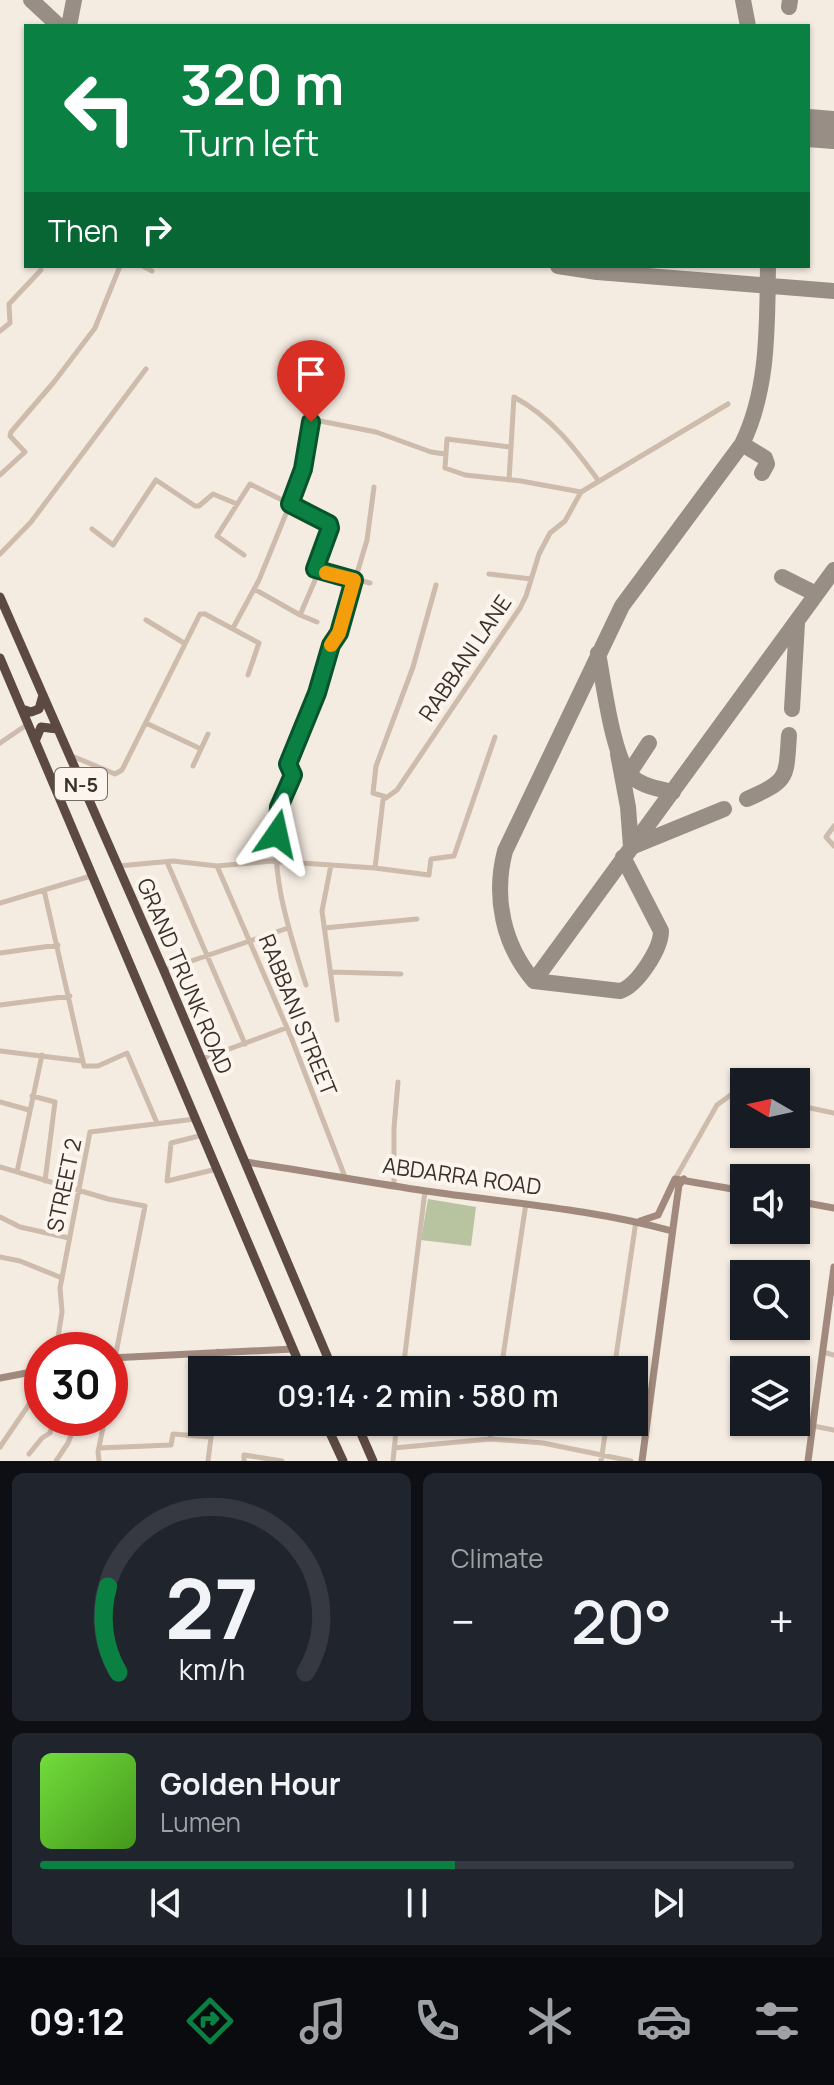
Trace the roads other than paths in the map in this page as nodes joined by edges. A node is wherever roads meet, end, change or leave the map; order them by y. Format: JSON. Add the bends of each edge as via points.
{"nodes":[{"id":1,"x":119,"y":268,"type":"edge"},
{"id":2,"x":147,"y":268,"type":"edge"},
{"id":3,"x":41,"y":270,"type":"dead end"},
{"id":4,"x":152,"y":271,"type":"dead end"},
{"id":5,"x":0,"y":331,"type":"edge"},
{"id":6,"x":146,"y":369,"type":"dead end"},
{"id":7,"x":728,"y":404,"type":"dead end"},
{"id":8,"x":510,"y":447,"type":"junction"},
{"id":9,"x":445,"y":454,"type":"junction"},
{"id":10,"x":0,"y":475,"type":"edge"},
{"id":11,"x":509,"y":480,"type":"junction"},
{"id":12,"x":598,"y":480,"type":"junction"},
{"id":13,"x":374,"y":487,"type":"dead end"},
{"id":14,"x":581,"y":492,"type":"junction"},
{"id":15,"x":237,"y":504,"type":"junction"},
{"id":16,"x":290,"y":504,"type":"junction"},
{"id":17,"x":92,"y":529,"type":"dead end"},
{"id":18,"x":0,"y":554,"type":"edge"},
{"id":19,"x":244,"y":555,"type":"dead end"},
{"id":20,"x":319,"y":571,"type":"junction"},
{"id":21,"x":489,"y":574,"type":"dead end"},
{"id":22,"x":531,"y":579,"type":"junction"},
{"id":23,"x":354,"y":580,"type":"junction"},
{"id":24,"x":370,"y":583,"type":"dead end"},
{"id":25,"x":436,"y":585,"type":"dead end"},
{"id":26,"x":254,"y":589,"type":"junction"},
{"id":27,"x":0,"y":597,"type":"edge"},
{"id":28,"x":300,"y":615,"type":"junction"},
{"id":29,"x":146,"y":620,"type":"dead end"},
{"id":30,"x":317,"y":622,"type":"dead end"},
{"id":31,"x":233,"y":628,"type":"junction"},
{"id":32,"x":184,"y":643,"type":"junction"},
{"id":33,"x":0,"y":658,"type":"edge"},
{"id":34,"x":248,"y":675,"type":"dead end"},
{"id":35,"x":43,"y":695,"type":"junction"},
{"id":36,"x":22,"y":709,"type":"junction"},
{"id":37,"x":146,"y":723,"type":"junction"},
{"id":38,"x":28,"y":724,"type":"junction"},
{"id":39,"x":57,"y":729,"type":"junction"},
{"id":40,"x":208,"y":734,"type":"dead end"},
{"id":41,"x":495,"y":737,"type":"dead end"},
{"id":42,"x":36,"y":742,"type":"junction"},
{"id":43,"x":0,"y":743,"type":"edge"},
{"id":44,"x":201,"y":749,"type":"junction"},
{"id":45,"x":67,"y":754,"type":"junction"},
{"id":46,"x":193,"y":766,"type":"dead end"},
{"id":47,"x":387,"y":797,"type":"junction"},
{"id":48,"x":834,"y":826,"type":"edge"},
{"id":49,"x":834,"y":846,"type":"edge"},
{"id":50,"x":167,"y":862,"type":"junction"},
{"id":51,"x":275,"y":862,"type":"junction"},
{"id":52,"x":331,"y":865,"type":"junction"},
{"id":53,"x":117,"y":866,"type":"junction"},
{"id":54,"x":217,"y":866,"type":"junction"},
{"id":55,"x":375,"y":868,"type":"junction"},
{"id":56,"x":92,"y":876,"type":"junction"},
{"id":57,"x":44,"y":890,"type":"junction"},
{"id":58,"x":0,"y":903,"type":"edge"},
{"id":59,"x":417,"y":919,"type":"dead end"},
{"id":60,"x":288,"y":928,"type":"junction"},
{"id":61,"x":324,"y":928,"type":"junction"},
{"id":62,"x":250,"y":940,"type":"junction"},
{"id":63,"x":58,"y":945,"type":"junction"},
{"id":64,"x":0,"y":953,"type":"edge"},
{"id":65,"x":207,"y":954,"type":"junction"},
{"id":66,"x":164,"y":971,"type":"junction"},
{"id":67,"x":330,"y":972,"type":"junction"},
{"id":68,"x":401,"y":974,"type":"dead end"},
{"id":69,"x":306,"y":985,"type":"dead end"},
{"id":70,"x":70,"y":996,"type":"junction"},
{"id":71,"x":0,"y":1005,"type":"edge"},
{"id":72,"x":337,"y":1020,"type":"dead end"},
{"id":73,"x":286,"y":1028,"type":"junction"},
{"id":74,"x":245,"y":1044,"type":"junction"},
{"id":75,"x":0,"y":1051,"type":"edge"},
{"id":76,"x":42,"y":1055,"type":"junction"},
{"id":77,"x":201,"y":1059,"type":"junction"},
{"id":78,"x":82,"y":1061,"type":"junction"},
{"id":79,"x":398,"y":1082,"type":"dead end"},
{"id":80,"x":730,"y":1095,"type":"edge"},
{"id":81,"x":32,"y":1096,"type":"junction"},
{"id":82,"x":0,"y":1102,"type":"edge"},
{"id":83,"x":810,"y":1108,"type":"edge"},
{"id":84,"x":29,"y":1110,"type":"junction"},
{"id":85,"x":834,"y":1113,"type":"edge"},
{"id":86,"x":196,"y":1118,"type":"junction"},
{"id":87,"x":157,"y":1123,"type":"junction"},
{"id":88,"x":203,"y":1135,"type":"junction"},
{"id":89,"x":246,"y":1162,"type":"junction"},
{"id":90,"x":0,"y":1167,"type":"edge"},
{"id":91,"x":218,"y":1168,"type":"junction"},
{"id":92,"x":17,"y":1172,"type":"junction"},
{"id":93,"x":345,"y":1177,"type":"junction"},
{"id":94,"x":675,"y":1179,"type":"junction"},
{"id":95,"x":684,"y":1179,"type":"junction"},
{"id":96,"x":45,"y":1181,"type":"junction"},
{"id":97,"x":394,"y":1186,"type":"junction"},
{"id":98,"x":730,"y":1188,"type":"edge"},
{"id":99,"x":78,"y":1191,"type":"junction"},
{"id":100,"x":425,"y":1191,"type":"junction"},
{"id":101,"x":526,"y":1203,"type":"junction"},
{"id":102,"x":810,"y":1204,"type":"edge"},
{"id":103,"x":834,"y":1208,"type":"edge"},
{"id":104,"x":658,"y":1215,"type":"junction"},
{"id":105,"x":0,"y":1217,"type":"edge"},
{"id":106,"x":636,"y":1221,"type":"junction"},
{"id":107,"x":674,"y":1221,"type":"junction"},
{"id":108,"x":663,"y":1228,"type":"junction"},
{"id":109,"x":672,"y":1231,"type":"junction"},
{"id":110,"x":69,"y":1238,"type":"junction"},
{"id":111,"x":0,"y":1257,"type":"edge"},
{"id":112,"x":834,"y":1267,"type":"edge"},
{"id":113,"x":62,"y":1278,"type":"junction"},
{"id":114,"x":59,"y":1332,"type":"edge"},
{"id":115,"x":118,"y":1332,"type":"edge"},
{"id":116,"x":293,"y":1349,"type":"junction"},
{"id":117,"x":218,"y":1351,"type":"junction"},
{"id":118,"x":823,"y":1352,"type":"junction"},
{"id":119,"x":834,"y":1355,"type":"edge"},
{"id":120,"x":218,"y":1356,"type":"edge"},
{"id":121,"x":296,"y":1356,"type":"edge"},
{"id":122,"x":327,"y":1356,"type":"edge"},
{"id":123,"x":405,"y":1356,"type":"edge"},
{"id":124,"x":503,"y":1356,"type":"edge"},
{"id":125,"x":616,"y":1356,"type":"edge"},
{"id":126,"x":128,"y":1357,"type":"edge"},
{"id":127,"x":24,"y":1374,"type":"edge"},
{"id":128,"x":0,"y":1378,"type":"edge"},
{"id":129,"x":24,"y":1412,"type":"edge"},
{"id":130,"x":813,"y":1426,"type":"junction"},
{"id":131,"x":834,"y":1430,"type":"edge"},
{"id":132,"x":45,"y":1436,"type":"edge"},
{"id":133,"x":71,"y":1436,"type":"edge"},
{"id":134,"x":101,"y":1436,"type":"edge"},
{"id":135,"x":331,"y":1436,"type":"edge"},
{"id":136,"x":362,"y":1436,"type":"edge"},
{"id":137,"x":395,"y":1436,"type":"edge"},
{"id":138,"x":491,"y":1436,"type":"edge"},
{"id":139,"x":605,"y":1436,"type":"edge"},
{"id":140,"x":211,"y":1437,"type":"joint"},
{"id":141,"x":490,"y":1439,"type":"junction"},
{"id":142,"x":0,"y":1447,"type":"edge"},
{"id":143,"x":99,"y":1448,"type":"junction"},
{"id":144,"x":394,"y":1448,"type":"junction"},
{"id":145,"x":29,"y":1454,"type":"dead end"},
{"id":146,"x":602,"y":1458,"type":"edge"},
{"id":147,"x":56,"y":1461,"type":"edge"},
{"id":148,"x":99,"y":1461,"type":"edge"},
{"id":149,"x":208,"y":1461,"type":"edge"},
{"id":150,"x":244,"y":1461,"type":"edge"},
{"id":151,"x":282,"y":1461,"type":"edge"},
{"id":152,"x":343,"y":1461,"type":"edge"},
{"id":153,"x":373,"y":1461,"type":"edge"},
{"id":154,"x":393,"y":1461,"type":"edge"},
{"id":155,"x":631,"y":1461,"type":"edge"},
{"id":156,"x":642,"y":1461,"type":"edge"},
{"id":157,"x":808,"y":1461,"type":"edge"}],
"edges":[{"from":1,"to":10,"type":"street","via":[[95,328],[11,432],[25,452]]},
{"from":2,"to":4,"type":"street"},
{"from":3,"to":5,"type":"street","via":[[9,304],[10,323]]},
{"from":6,"to":18,"type":"street","via":[[31,522]]},
{"from":7,"to":12,"type":"street","name":"RABBANI LANE"},
{"from":8,"to":9,"type":"street","via":[[447,439]]},
{"from":8,"to":11,"type":"street"},
{"from":8,"to":12,"type":"street","via":[[514,397],[565,435]]},
{"from":9,"to":11,"type":"street","via":[[446,470]]},
{"from":9,"to":16,"type":"street","via":[[376,432],[313,420]]},
{"from":11,"to":14,"type":"street"},
{"from":12,"to":14,"type":"street","name":"RABBANI LANE"},
{"from":13,"to":23,"type":"street","via":[[367,540]]},
{"from":14,"to":22,"type":"street","name":"RABBANI LANE","via":[[565,521],[550,533]]},
{"from":15,"to":16,"type":"street","via":[[250,484]]},
{"from":15,"to":17,"type":"street","via":[[213,494],[197,507],[156,480],[113,545]]},
{"from":15,"to":19,"type":"street","via":[[217,536]]},
{"from":16,"to":20,"type":"street","via":[[329,524],[315,569]]},
{"from":16,"to":26,"type":"street"},
{"from":20,"to":23,"type":"street"},
{"from":20,"to":28,"type":"street"},
{"from":21,"to":22,"type":"street"},
{"from":22,"to":47,"type":"street","name":"RABBANI LANE","via":[[520,608],[397,790]]},
{"from":23,"to":24,"type":"street"},
{"from":23,"to":51,"type":"street","via":[[288,764],[293,775],[279,807]]},
{"from":25,"to":47,"type":"street","via":[[376,766],[373,793]]},
{"from":26,"to":28,"type":"street"},
{"from":26,"to":31,"type":"street"},
{"from":27,"to":35,"type":"highway","name":"GRAND TRUNK ROAD","number":"N-5"},
{"from":28,"to":30,"type":"street"},
{"from":29,"to":32,"type":"street"},
{"from":31,"to":32,"type":"street","via":[[200,614]]},
{"from":31,"to":34,"type":"street","via":[[260,644]]},
{"from":32,"to":37,"type":"street"},
{"from":33,"to":36,"type":"highway","name":"GRAND TRUNK ROAD","number":"N-5"},
{"from":35,"to":36,"type":"highway","via":[[39,709]]},
{"from":35,"to":39,"type":"highway","name":"GRAND TRUNK ROAD","number":"N-5"},
{"from":36,"to":38,"type":"highway","name":"GRAND TRUNK ROAD","number":"N-5"},
{"from":37,"to":44,"type":"street"},
{"from":37,"to":45,"type":"street","via":[[119,774]]},
{"from":38,"to":42,"type":"highway","name":"GRAND TRUNK ROAD","number":"N-5"},
{"from":38,"to":43,"type":"street"},
{"from":39,"to":42,"type":"highway","via":[[41,727]]},
{"from":39,"to":45,"type":"highway","name":"GRAND TRUNK ROAD","number":"N-5"},
{"from":40,"to":44,"type":"street"},
{"from":41,"to":55,"type":"street","via":[[454,856],[431,859],[429,875]]},
{"from":42,"to":56,"type":"highway","name":"GRAND TRUNK ROAD","number":"N-5"},
{"from":44,"to":46,"type":"street"},
{"from":45,"to":53,"type":"highway","name":"GRAND TRUNK ROAD","number":"N-5"},
{"from":47,"to":55,"type":"street","name":"RABBANI LANE"},
{"from":48,"to":49,"type":"street","via":[[826,837]]},
{"from":50,"to":53,"type":"street"},
{"from":50,"to":54,"type":"street"},
{"from":50,"to":65,"type":"street"},
{"from":51,"to":52,"type":"street"},
{"from":51,"to":54,"type":"street"},
{"from":51,"to":60,"type":"street"},
{"from":52,"to":55,"type":"street"},
{"from":52,"to":61,"type":"street"},
{"from":53,"to":66,"type":"highway","name":"GRAND TRUNK ROAD","number":"N-5"},
{"from":54,"to":62,"type":"street","name":"RABBANI STREET"},
{"from":56,"to":57,"type":"street"},
{"from":56,"to":86,"type":"highway","name":"GRAND TRUNK ROAD","number":"N-5"},
{"from":57,"to":58,"type":"street"},
{"from":57,"to":63,"type":"street"},
{"from":59,"to":61,"type":"street"},
{"from":60,"to":62,"type":"street"},
{"from":60,"to":69,"type":"street"},
{"from":61,"to":67,"type":"street"},
{"from":62,"to":65,"type":"street"},
{"from":62,"to":73,"type":"street","name":"RABBANI STREET"},
{"from":63,"to":64,"type":"street"},
{"from":63,"to":70,"type":"street"},
{"from":65,"to":66,"type":"street"},
{"from":65,"to":74,"type":"street"},
{"from":66,"to":77,"type":"highway","name":"GRAND TRUNK ROAD","number":"N-5"},
{"from":67,"to":68,"type":"street"},
{"from":67,"to":72,"type":"street"},
{"from":70,"to":71,"type":"street"},
{"from":70,"to":78,"type":"street"},
{"from":73,"to":74,"type":"street"},
{"from":73,"to":93,"type":"street","name":"RABBANI STREET"},
{"from":74,"to":77,"type":"street"},
{"from":75,"to":76,"type":"street"},
{"from":76,"to":78,"type":"street"},
{"from":76,"to":81,"type":"street"},
{"from":77,"to":89,"type":"highway","name":"GRAND TRUNK ROAD","number":"N-5"},
{"from":78,"to":87,"type":"street","via":[[84,1066],[98,1066],[127,1053]]},
{"from":79,"to":97,"type":"street"},
{"from":80,"to":94,"type":"street","via":[[717,1105]]},
{"from":81,"to":84,"type":"street"},
{"from":81,"to":96,"type":"street","via":[[55,1102]]},
{"from":82,"to":84,"type":"street"},
{"from":83,"to":85,"type":"street"},
{"from":84,"to":92,"type":"street"},
{"from":86,"to":87,"type":"street","name":"STREET 2"},
{"from":86,"to":88,"type":"highway","name":"GRAND TRUNK ROAD","number":"N-5"},
{"from":87,"to":99,"type":"street","name":"STREET 2","via":[[90,1132]]},
{"from":88,"to":91,"type":"highway","name":"GRAND TRUNK ROAD","number":"N-5"},
{"from":88,"to":91,"type":"street","via":[[171,1143],[167,1181]]},
{"from":89,"to":93,"type":"street","name":"ABDARRA ROAD"},
{"from":89,"to":122,"type":"highway","name":"GRAND TRUNK ROAD","number":"N-5"},
{"from":90,"to":92,"type":"street"},
{"from":91,"to":116,"type":"highway","name":"GRAND TRUNK ROAD","number":"N-5"},
{"from":92,"to":96,"type":"street"},
{"from":93,"to":97,"type":"street","name":"ABDARRA ROAD"},
{"from":94,"to":95,"type":"street"},
{"from":94,"to":104,"type":"street"},
{"from":95,"to":98,"type":"street"},
{"from":95,"to":107,"type":"street"},
{"from":96,"to":99,"type":"street"},
{"from":97,"to":100,"type":"street","name":"ABDARRA ROAD"},
{"from":99,"to":110,"type":"street","name":"STREET 2"},
{"from":99,"to":115,"type":"street","via":[[145,1206]]},
{"from":100,"to":101,"type":"street","name":"ABDARRA ROAD"},
{"from":100,"to":123,"type":"street"},
{"from":101,"to":106,"type":"street","name":"ABDARRA ROAD"},
{"from":101,"to":124,"type":"street"},
{"from":102,"to":103,"type":"street"},
{"from":104,"to":106,"type":"street"},
{"from":104,"to":107,"type":"street"},
{"from":104,"to":108,"type":"street"},
{"from":105,"to":110,"type":"street"},
{"from":106,"to":108,"type":"street","name":"ABDARRA ROAD"},
{"from":106,"to":125,"type":"street"},
{"from":107,"to":109,"type":"street"},
{"from":108,"to":109,"type":"street","name":"ABDARRA ROAD"},
{"from":109,"to":156,"type":"street"},
{"from":110,"to":113,"type":"street","name":"STREET 2"},
{"from":111,"to":113,"type":"street"},
{"from":112,"to":118,"type":"street"},
{"from":113,"to":114,"type":"street","name":"STREET 2"},
{"from":116,"to":117,"type":"street"},
{"from":116,"to":121,"type":"highway","name":"GRAND TRUNK ROAD","number":"N-5"},
{"from":117,"to":120,"type":"street"},
{"from":117,"to":126,"type":"street"},
{"from":118,"to":119,"type":"street"},
{"from":118,"to":130,"type":"street"},
{"from":127,"to":128,"type":"street"},
{"from":129,"to":142,"type":"street"},
{"from":130,"to":131,"type":"street"},
{"from":130,"to":157,"type":"street"},
{"from":132,"to":145,"type":"street"},
{"from":133,"to":147,"type":"street"},
{"from":134,"to":143,"type":"street"},
{"from":135,"to":152,"type":"highway"},
{"from":136,"to":153,"type":"highway"},
{"from":137,"to":144,"type":"street"},
{"from":138,"to":141,"type":"street"},
{"from":139,"to":146,"type":"street"},
{"from":140,"to":143,"type":"street","via":[[173,1434],[171,1445]]},
{"from":140,"to":149,"type":"street"},
{"from":141,"to":144,"type":"street"},
{"from":141,"to":146,"type":"street","via":[[543,1443]]},
{"from":143,"to":148,"type":"street"},
{"from":144,"to":154,"type":"street"},
{"from":146,"to":155,"type":"street"},
{"from":150,"to":151,"type":"street","via":[[244,1455]]}]}
